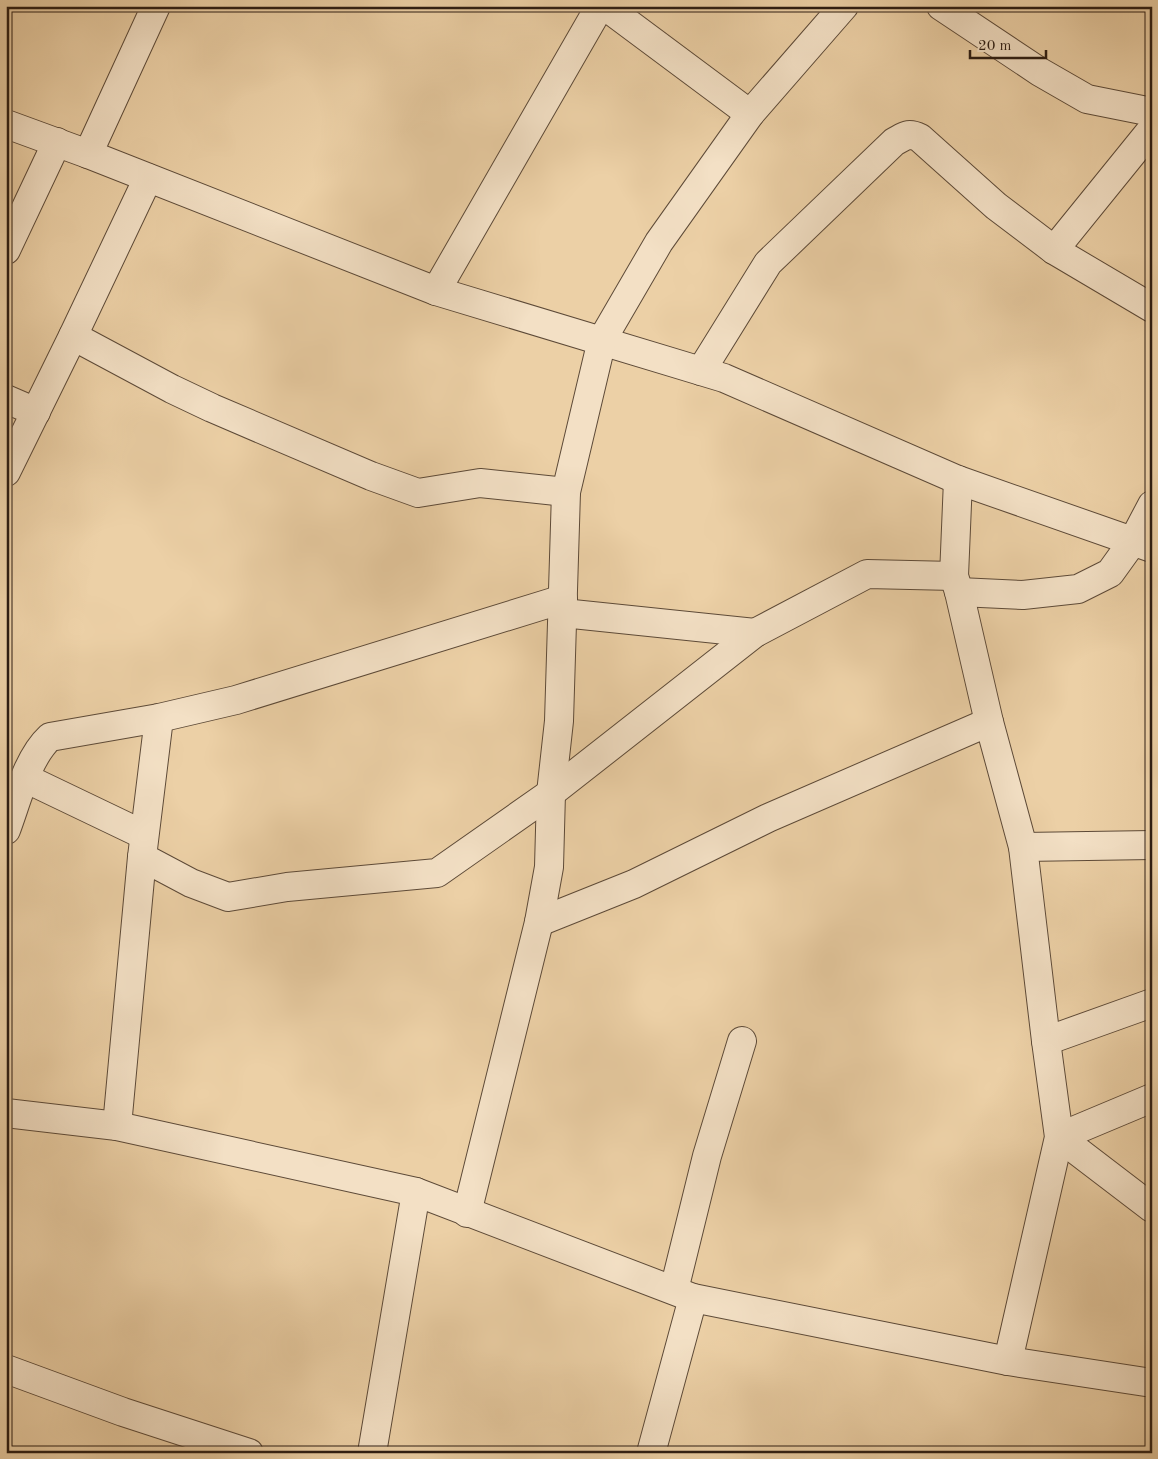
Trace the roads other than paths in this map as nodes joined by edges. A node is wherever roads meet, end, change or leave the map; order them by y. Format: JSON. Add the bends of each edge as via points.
{"nodes":[{"id":1,"x":156,"y":6,"type":"edge"},
{"id":2,"x":600,"y":6,"type":"edge"},
{"id":3,"x":606,"y":6,"type":"edge"},
{"id":4,"x":844,"y":6,"type":"edge"},
{"id":5,"x":940,"y":6,"type":"edge"},
{"id":6,"x":1152,"y":112,"type":"edge"},
{"id":7,"x":750,"y":114,"type":"junction"},
{"id":8,"x":6,"y":124,"type":"edge"},
{"id":9,"x":1152,"y":129,"type":"edge"},
{"id":10,"x":57,"y":142,"type":"junction"},
{"id":11,"x":88,"y":154,"type":"junction"},
{"id":12,"x":148,"y":178,"type":"junction"},
{"id":13,"x":6,"y":250,"type":"edge"},
{"id":14,"x":1054,"y":250,"type":"junction"},
{"id":15,"x":436,"y":291,"type":"junction"},
{"id":16,"x":1152,"y":308,"type":"edge"},
{"id":17,"x":73,"y":336,"type":"junction"},
{"id":18,"x":602,"y":340,"type":"junction"},
{"id":19,"x":701,"y":371,"type":"junction"},
{"id":20,"x":6,"y":399,"type":"edge"},
{"id":21,"x":36,"y":412,"type":"junction"},
{"id":22,"x":6,"y":472,"type":"edge"},
{"id":23,"x":958,"y":480,"type":"junction"},
{"id":24,"x":566,"y":492,"type":"junction"},
{"id":25,"x":1152,"y":505,"type":"edge"},
{"id":26,"x":1142,"y":544,"type":"edge"},
{"id":27,"x":956,"y":584,"type":"junction"},
{"id":28,"x":563,"y":606,"type":"junction"},
{"id":29,"x":755,"y":633,"type":"junction"},
{"id":30,"x":159,"y":718,"type":"junction"},
{"id":31,"x":990,"y":722,"type":"junction"},
{"id":32,"x":25,"y":778,"type":"junction"},
{"id":33,"x":551,"y":793,"type":"junction"},
{"id":34,"x":6,"y":830,"type":"edge"},
{"id":35,"x":1152,"y":845,"type":"edge"},
{"id":36,"x":143,"y":846,"type":"junction"},
{"id":37,"x":1024,"y":847,"type":"junction"},
{"id":38,"x":539,"y":922,"type":"junction"},
{"id":39,"x":1152,"y":1004,"type":"edge"},
{"id":40,"x":742,"y":1041,"type":"dead end"},
{"id":41,"x":1046,"y":1041,"type":"junction"},
{"id":42,"x":1152,"y":1098,"type":"edge"},
{"id":43,"x":6,"y":1113,"type":"edge"},
{"id":44,"x":117,"y":1126,"type":"junction"},
{"id":45,"x":1059,"y":1137,"type":"junction"},
{"id":46,"x":416,"y":1192,"type":"junction"},
{"id":47,"x":1152,"y":1208,"type":"edge"},
{"id":48,"x":467,"y":1212,"type":"junction"},
{"id":49,"x":684,"y":1294,"type":"junction"},
{"id":50,"x":1008,"y":1361,"type":"junction"},
{"id":51,"x":6,"y":1369,"type":"edge"},
{"id":52,"x":1152,"y":1383,"type":"edge"},
{"id":53,"x":250,"y":1453,"type":"edge"},
{"id":54,"x":372,"y":1453,"type":"edge"},
{"id":55,"x":650,"y":1453,"type":"edge"}],
"edges":[{"from":1,"to":11,"type":"street"},
{"from":2,"to":15,"type":"street"},
{"from":3,"to":7,"type":"street"},
{"from":4,"to":7,"type":"street"},
{"from":5,"to":6,"type":"street","via":[[1087,99]]},
{"from":7,"to":18,"type":"street","via":[[659,242]]},
{"from":8,"to":10,"type":"street"},
{"from":9,"to":14,"type":"street"},
{"from":10,"to":11,"type":"street"},
{"from":10,"to":13,"type":"street"},
{"from":11,"to":12,"type":"street"},
{"from":12,"to":15,"type":"street"},
{"from":12,"to":17,"type":"street"},
{"from":14,"to":16,"type":"street"},
{"from":14,"to":19,"type":"street","via":[[996,206],[920,138],[907,135],[894,142],[768,263]]},
{"from":15,"to":18,"type":"street"},
{"from":17,"to":21,"type":"street"},
{"from":17,"to":24,"type":"street","via":[[212,408],[418,493],[480,483]]},
{"from":18,"to":19,"type":"street"},
{"from":18,"to":24,"type":"street"},
{"from":19,"to":23,"type":"street","via":[[724,378]]},
{"from":20,"to":21,"type":"street"},
{"from":21,"to":22,"type":"street"},
{"from":23,"to":26,"type":"street"},
{"from":23,"to":27,"type":"street"},
{"from":24,"to":28,"type":"street"},
{"from":25,"to":26,"type":"street"},
{"from":26,"to":27,"type":"street","via":[[1110,573],[1078,589],[1023,595]]},
{"from":27,"to":29,"type":"street","via":[[867,574]]},
{"from":27,"to":31,"type":"street"},
{"from":28,"to":29,"type":"street"},
{"from":28,"to":30,"type":"street","via":[[236,700]]},
{"from":28,"to":33,"type":"street","via":[[559,720]]},
{"from":29,"to":33,"type":"street"},
{"from":30,"to":32,"type":"street","via":[[50,738],[37,751]]},
{"from":30,"to":36,"type":"street"},
{"from":31,"to":37,"type":"street"},
{"from":31,"to":38,"type":"street","via":[[768,818],[634,884]]},
{"from":32,"to":34,"type":"street"},
{"from":32,"to":36,"type":"street"},
{"from":33,"to":36,"type":"street","via":[[437,873],[228,896],[190,883]]},
{"from":33,"to":38,"type":"street","via":[[549,867]]},
{"from":35,"to":37,"type":"street"},
{"from":36,"to":44,"type":"street"},
{"from":37,"to":41,"type":"street"},
{"from":38,"to":48,"type":"street"},
{"from":39,"to":41,"type":"street"},
{"from":40,"to":49,"type":"street","via":[[707,1156]]},
{"from":41,"to":45,"type":"street"},
{"from":42,"to":45,"type":"street"},
{"from":43,"to":44,"type":"street"},
{"from":44,"to":46,"type":"street"},
{"from":45,"to":47,"type":"street"},
{"from":45,"to":50,"type":"street"},
{"from":46,"to":48,"type":"street"},
{"from":46,"to":54,"type":"street"},
{"from":48,"to":49,"type":"street"},
{"from":49,"to":50,"type":"street"},
{"from":49,"to":55,"type":"street"},
{"from":50,"to":52,"type":"street"},
{"from":51,"to":53,"type":"street","via":[[123,1412]]}]}
